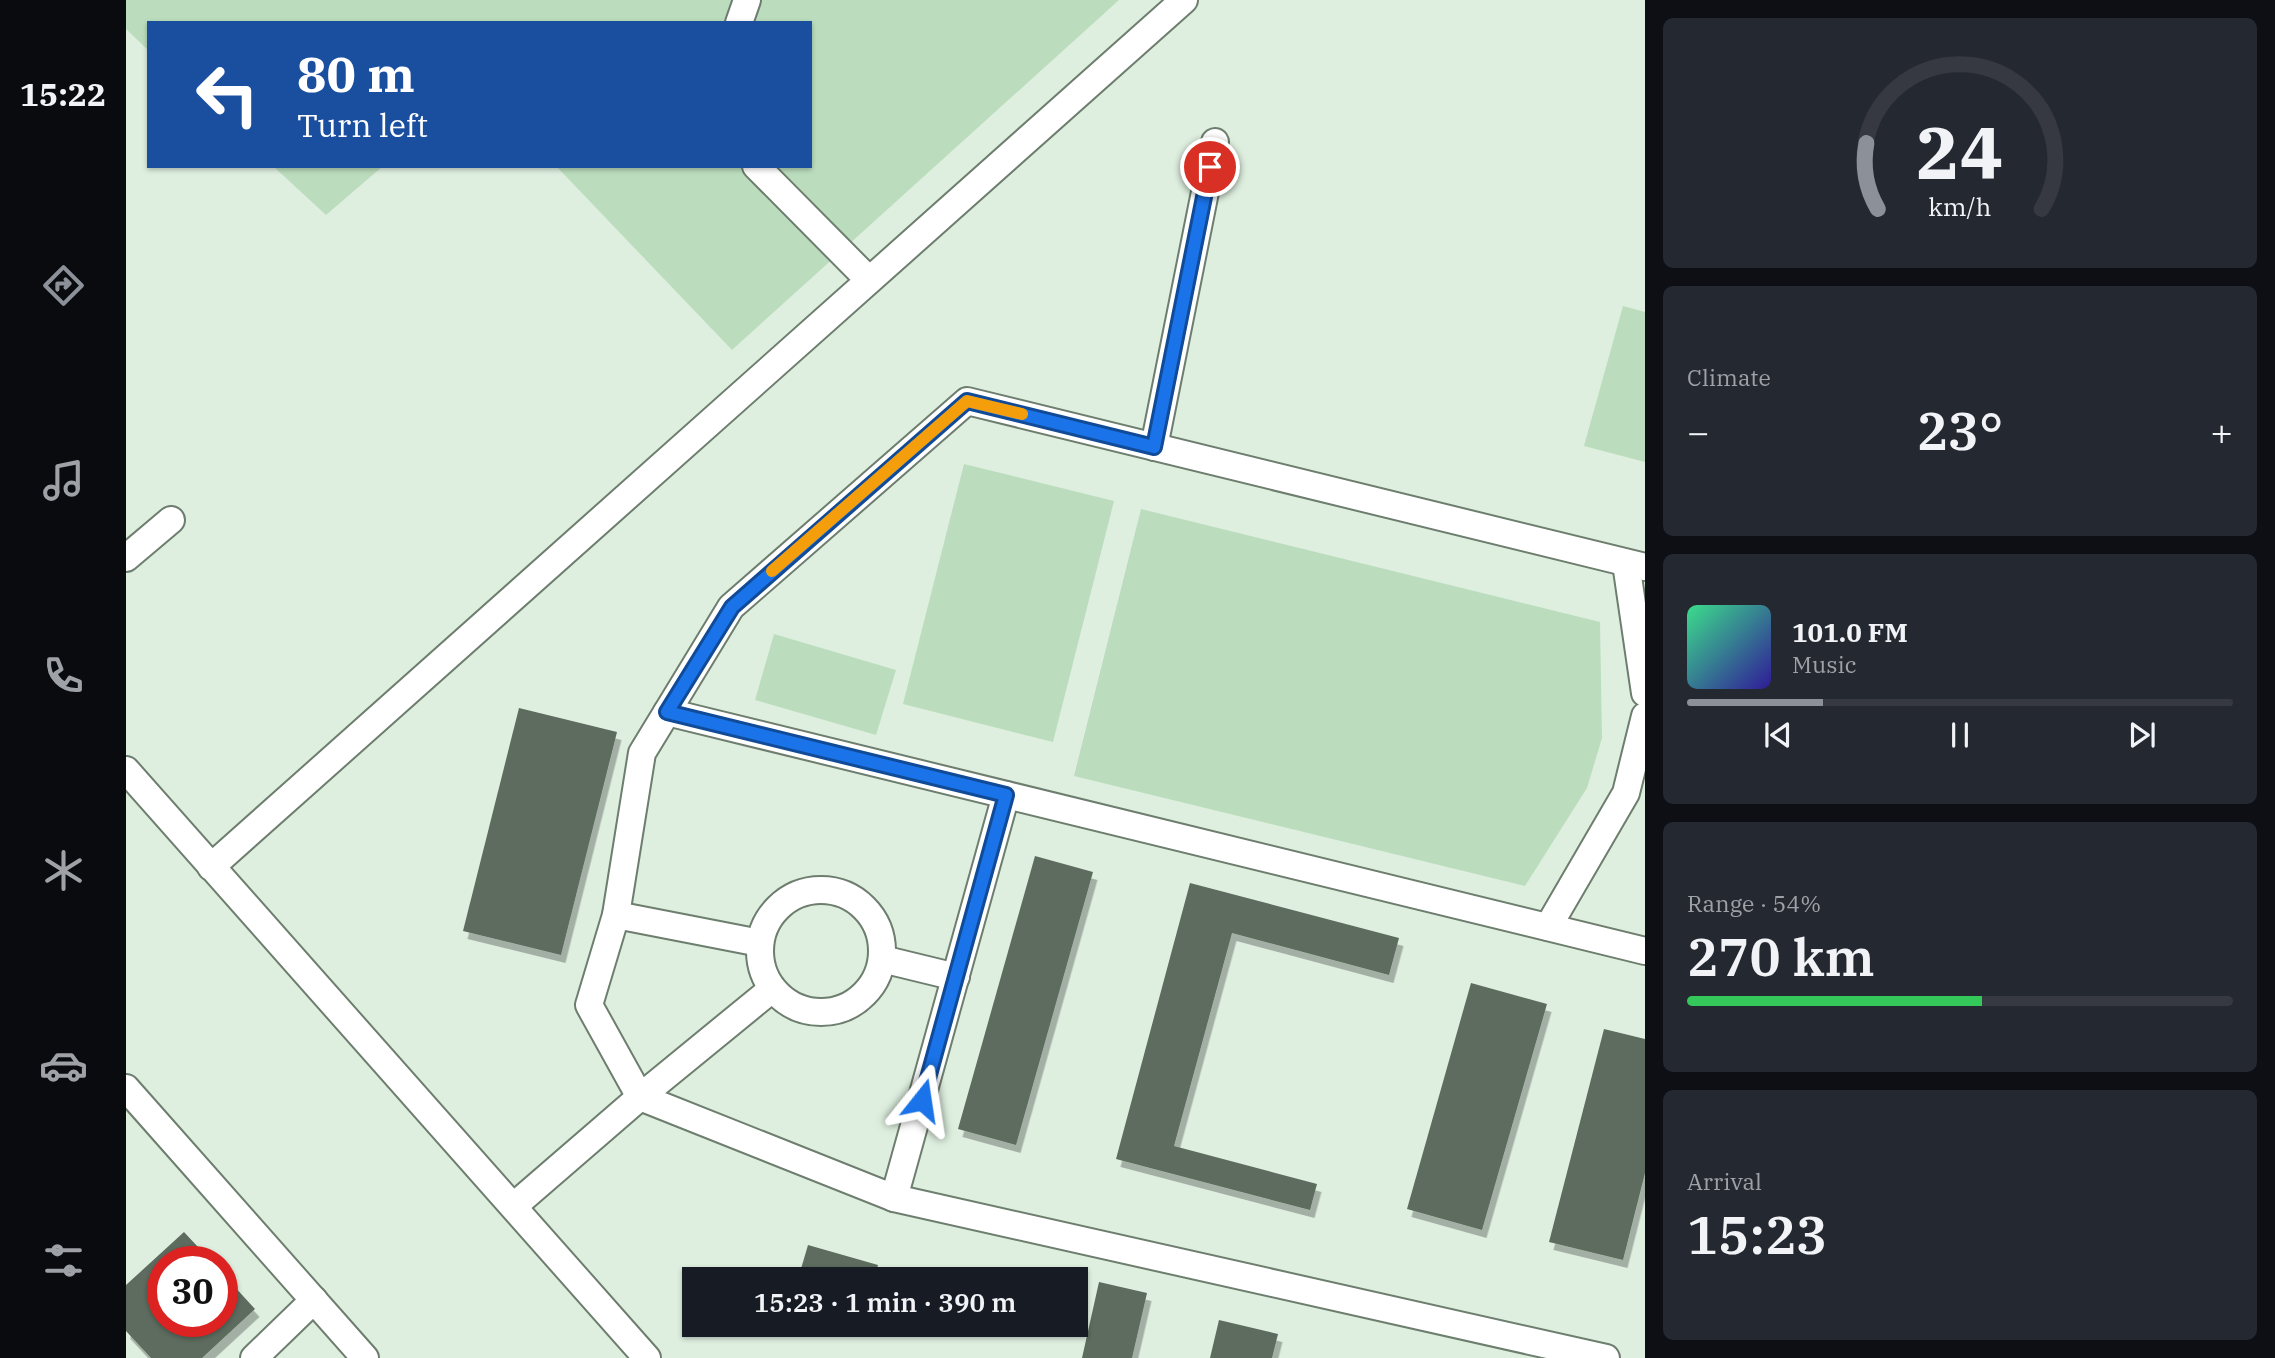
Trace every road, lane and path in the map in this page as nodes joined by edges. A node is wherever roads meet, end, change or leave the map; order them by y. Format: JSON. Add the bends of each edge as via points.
{"nodes":[{"id":1,"x":747,"y":0,"type":"edge"},
{"id":2,"x":1184,"y":0,"type":"edge"},
{"id":3,"x":740,"y":21,"type":"edge"},
{"id":4,"x":1216,"y":142,"type":"dead end"},
{"id":5,"x":759,"y":168,"type":"edge"},
{"id":6,"x":869,"y":280,"type":"junction"},
{"id":7,"x":1154,"y":447,"type":"junction"},
{"id":8,"x":171,"y":520,"type":"dead end"},
{"id":9,"x":126,"y":558,"type":"edge"},
{"id":10,"x":1635,"y":565,"type":"edge"},
{"id":11,"x":1645,"y":693,"type":"edge"},
{"id":12,"x":667,"y":712,"type":"junction"},
{"id":13,"x":1645,"y":716,"type":"edge"},
{"id":14,"x":126,"y":770,"type":"edge"},
{"id":15,"x":1006,"y":795,"type":"junction"},
{"id":16,"x":211,"y":867,"type":"junction"},
{"id":17,"x":616,"y":915,"type":"junction"},
{"id":18,"x":1548,"y":927,"type":"junction"},
{"id":19,"x":760,"y":943,"type":"junction"},
{"id":20,"x":1645,"y":951,"type":"edge"},
{"id":21,"x":881,"y":959,"type":"junction"},
{"id":22,"x":956,"y":977,"type":"junction"},
{"id":23,"x":772,"y":989,"type":"junction"},
{"id":24,"x":126,"y":1088,"type":"edge"},
{"id":25,"x":640,"y":1097,"type":"junction"},
{"id":26,"x":894,"y":1198,"type":"junction"},
{"id":27,"x":514,"y":1206,"type":"junction"},
{"id":28,"x":314,"y":1300,"type":"junction"},
{"id":29,"x":254,"y":1358,"type":"edge"},
{"id":30,"x":365,"y":1358,"type":"edge"},
{"id":31,"x":647,"y":1358,"type":"edge"},
{"id":32,"x":1606,"y":1358,"type":"edge"}],
"edges":[{"from":1,"to":3,"type":"street"},
{"from":2,"to":6,"type":"street"},
{"from":4,"to":7,"type":"street"},
{"from":5,"to":6,"type":"street"},
{"from":6,"to":16,"type":"street"},
{"from":7,"to":10,"type":"street"},
{"from":7,"to":12,"type":"street","via":[[967,401],[732,607]]},
{"from":8,"to":9,"type":"street"},
{"from":10,"to":11,"type":"street"},
{"from":12,"to":15,"type":"street"},
{"from":12,"to":17,"type":"street","via":[[642,753]]},
{"from":13,"to":18,"type":"street","via":[[1626,793]]},
{"from":14,"to":16,"type":"street"},
{"from":15,"to":18,"type":"street"},
{"from":15,"to":22,"type":"street"},
{"from":16,"to":27,"type":"street"},
{"from":17,"to":19,"type":"street"},
{"from":17,"to":25,"type":"street","via":[[589,1005]]},
{"from":18,"to":20,"type":"street"},
{"from":19,"to":21,"type":"street","via":[[776,909],[810,891],[829,891],[864,906],[881,940]]},
{"from":19,"to":23,"type":"street","via":[[760,960]]},
{"from":21,"to":22,"type":"street"},
{"from":21,"to":23,"type":"street","via":[[876,979],[863,996],[846,1007],[827,1012],[806,1010],[787,1003]]},
{"from":22,"to":26,"type":"street"},
{"from":23,"to":25,"type":"street"},
{"from":24,"to":28,"type":"street"},
{"from":25,"to":26,"type":"street"},
{"from":25,"to":27,"type":"street"},
{"from":26,"to":32,"type":"street"},
{"from":27,"to":31,"type":"street"},
{"from":28,"to":29,"type":"street"},
{"from":28,"to":30,"type":"street"}]}
